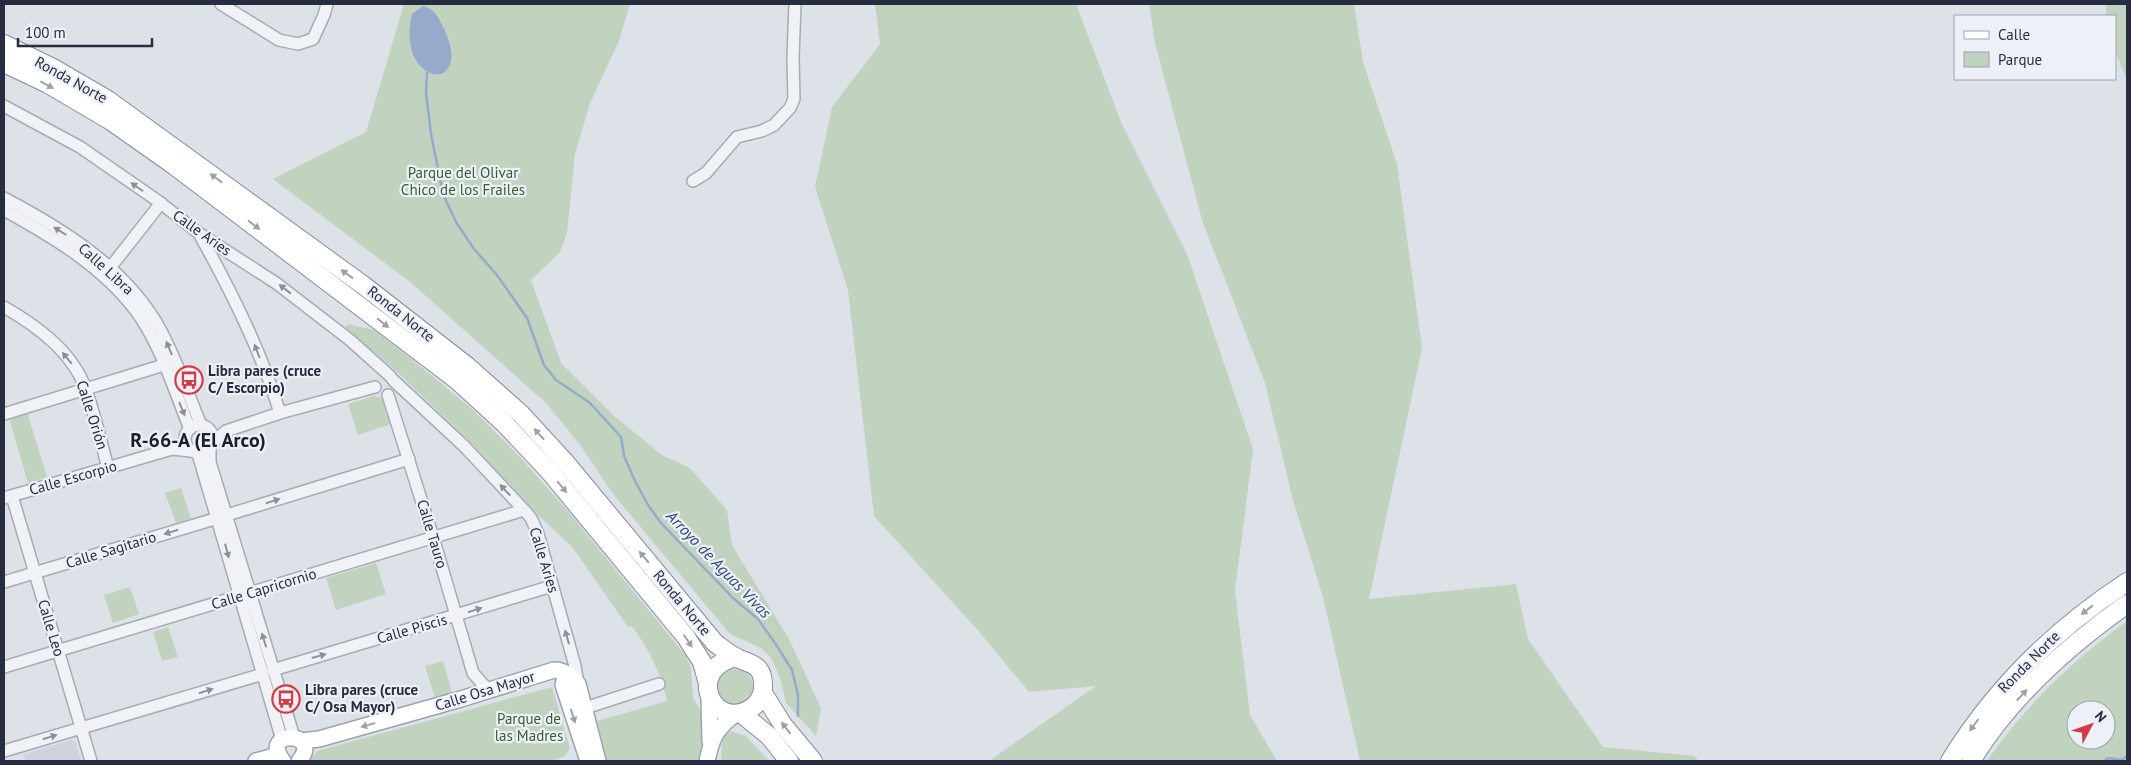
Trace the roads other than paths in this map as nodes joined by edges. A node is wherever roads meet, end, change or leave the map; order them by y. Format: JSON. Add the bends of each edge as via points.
{"nodes":[{"id":1,"x":221,"y":4,"type":"edge"},
{"id":2,"x":327,"y":4,"type":"edge"},
{"id":3,"x":796,"y":4,"type":"edge"},
{"id":4,"x":4,"y":44,"type":"edge"},
{"id":5,"x":4,"y":63,"type":"edge"},
{"id":6,"x":5,"y":110,"type":"edge"},
{"id":7,"x":693,"y":181,"type":"dead end"},
{"id":8,"x":4,"y":198,"type":"edge"},
{"id":9,"x":161,"y":203,"type":"junction"},
{"id":10,"x":4,"y":210,"type":"edge"},
{"id":11,"x":200,"y":234,"type":"junction"},
{"id":12,"x":106,"y":272,"type":"junction"},
{"id":13,"x":4,"y":307,"type":"edge"},
{"id":14,"x":164,"y":365,"type":"junction"},
{"id":15,"x":392,"y":378,"type":"junction"},
{"id":16,"x":375,"y":387,"type":"junction"},
{"id":17,"x":86,"y":389,"type":"junction"},
{"id":18,"x":388,"y":395,"type":"junction"},
{"id":19,"x":280,"y":413,"type":"junction"},
{"id":20,"x":4,"y":414,"type":"edge"},
{"id":21,"x":204,"y":427,"type":"junction"},
{"id":22,"x":226,"y":431,"type":"junction"},
{"id":23,"x":188,"y":432,"type":"junction"},
{"id":24,"x":211,"y":446,"type":"junction"},
{"id":25,"x":172,"y":449,"type":"junction"},
{"id":26,"x":194,"y":452,"type":"junction"},
{"id":27,"x":409,"y":459,"type":"junction"},
{"id":28,"x":108,"y":468,"type":"junction"},
{"id":29,"x":8,"y":497,"type":"edge"},
{"id":30,"x":524,"y":510,"type":"junction"},
{"id":31,"x":222,"y":516,"type":"junction"},
{"id":32,"x":433,"y":537,"type":"junction"},
{"id":33,"x":35,"y":573,"type":"junction"},
{"id":34,"x":4,"y":582,"type":"edge"},
{"id":35,"x":2127,"y":582,"type":"edge"},
{"id":36,"x":552,"y":586,"type":"junction"},
{"id":37,"x":245,"y":595,"type":"junction"},
{"id":38,"x":2127,"y":604,"type":"edge"},
{"id":39,"x":457,"y":616,"type":"junction"},
{"id":40,"x":58,"y":650,"type":"junction"},
{"id":41,"x":736,"y":657,"type":"junction"},
{"id":42,"x":4,"y":667,"type":"edge"},
{"id":43,"x":268,"y":672,"type":"junction"},
{"id":44,"x":473,"y":673,"type":"junction"},
{"id":45,"x":573,"y":679,"type":"junction"},
{"id":46,"x":659,"y":684,"type":"dead end"},
{"id":47,"x":708,"y":689,"type":"junction"},
{"id":48,"x":488,"y":690,"type":"junction"},
{"id":49,"x":763,"y":693,"type":"junction"},
{"id":50,"x":466,"y":698,"type":"junction"},
{"id":51,"x":585,"y":708,"type":"junction"},
{"id":52,"x":738,"y":714,"type":"junction"},
{"id":53,"x":81,"y":728,"type":"junction"},
{"id":54,"x":292,"y":739,"type":"junction"},
{"id":55,"x":4,"y":751,"type":"edge"},
{"id":56,"x":709,"y":755,"type":"edge"},
{"id":57,"x":280,"y":758,"type":"edge"},
{"id":58,"x":590,"y":759,"type":"edge"},
{"id":59,"x":91,"y":761,"type":"edge"},
{"id":60,"x":256,"y":761,"type":"edge"},
{"id":61,"x":299,"y":761,"type":"edge"},
{"id":62,"x":789,"y":761,"type":"edge"},
{"id":63,"x":812,"y":761,"type":"edge"},
{"id":64,"x":1950,"y":761,"type":"edge"},
{"id":65,"x":1971,"y":761,"type":"edge"}],
"edges":[{"from":1,"to":2,"type":"street","via":[[279,40],[298,44],[313,39]]},
{"from":3,"to":7,"type":"street","via":[[794,99],[790,108],[774,125],[737,138],[706,173]]},
{"from":41,"to":4,"type":"highway","name":"Ronda Norte","one_way":true,"via":[[716,643],[521,414],[467,366],[362,285],[108,100]]},
{"from":5,"to":47,"type":"highway","name":"Ronda Norte","one_way":true,"via":[[48,84],[111,121],[175,166],[480,400],[550,472],[686,637],[702,662]]},
{"from":9,"to":6,"type":"street","name":"Calle Aries","one_way":true,"via":[[80,147]]},
{"from":12,"to":8,"type":"street","name":"Calle Libra","one_way":true,"via":[[67,236]]},
{"from":9,"to":11,"type":"street","name":"Calle Aries"},
{"from":9,"to":12,"type":"street"},
{"from":10,"to":12,"type":"street","name":"Calle Libra"},
{"from":15,"to":11,"type":"street","name":"Calle Aries","one_way":true,"via":[[276,282]]},
{"from":19,"to":11,"type":"street","one_way":true,"via":[[252,337]]},
{"from":12,"to":14,"type":"street","name":"Calle Libra","via":[[151,336]]},
{"from":21,"to":12,"type":"street","name":"Calle Libra","one_way":true,"via":[[161,330],[126,284]]},
{"from":17,"to":13,"type":"street","name":"Calle Orión","one_way":true,"via":[[77,370],[52,341],[30,322]]},
{"from":14,"to":17,"type":"street"},
{"from":14,"to":23,"type":"street","name":"Calle Libra","one_way":true},
{"from":15,"to":16,"type":"street","via":[[384,375],[378,378]]},
{"from":15,"to":18,"type":"street","via":[[395,388]]},
{"from":30,"to":15,"type":"street","name":"Calle Aries","one_way":true,"via":[[464,446]]},
{"from":16,"to":18,"type":"street","via":[[378,392]]},
{"from":16,"to":19,"type":"street"},
{"from":17,"to":20,"type":"street"},
{"from":17,"to":28,"type":"street","name":"Calle Orión"},
{"from":18,"to":27,"type":"street","name":"Calle Tauro"},
{"from":19,"to":22,"type":"street"},
{"from":21,"to":22,"type":"street"},
{"from":21,"to":23,"type":"street"},
{"from":21,"to":24,"type":"street","name":"Calle Libra"},
{"from":22,"to":24,"type":"street"},
{"from":23,"to":25,"type":"street","name":"Calle Escorpio"},
{"from":23,"to":26,"type":"street","name":"Calle Libra","via":[[186,444]]},
{"from":24,"to":26,"type":"street"},
{"from":24,"to":31,"type":"street","via":[[210,462]]},
{"from":25,"to":26,"type":"street","name":"Calle Escorpio"},
{"from":25,"to":28,"type":"street","name":"Calle Escorpio"},
{"from":26,"to":31,"type":"street"},
{"from":31,"to":27,"type":"street","name":"Calle Sagitario","one_way":true},
{"from":27,"to":32,"type":"street","name":"Calle Tauro"},
{"from":28,"to":29,"type":"street","name":"Calle Escorpio"},
{"from":29,"to":33,"type":"street","name":"Calle Leo"},
{"from":30,"to":32,"type":"street","name":"Calle Capricornio"},
{"from":30,"to":36,"type":"street","name":"Calle Aries","via":[[538,534]]},
{"from":31,"to":33,"type":"street","name":"Calle Sagitario","one_way":true},
{"from":31,"to":37,"type":"street"},
{"from":32,"to":37,"type":"street","name":"Calle Capricornio"},
{"from":32,"to":39,"type":"street","name":"Calle Tauro"},
{"from":33,"to":34,"type":"street","name":"Calle Sagitario"},
{"from":33,"to":40,"type":"street","name":"Calle Leo"},
{"from":35,"to":64,"type":"highway","name":"Ronda Norte","one_way":true,"via":[[2099,600],[2026,662],[1996,695]]},
{"from":39,"to":36,"type":"street","name":"Calle Piscis","one_way":true},
{"from":45,"to":36,"type":"street","name":"Calle Aries","one_way":true,"via":[[576,666]]},
{"from":37,"to":40,"type":"street","name":"Calle Capricornio"},
{"from":37,"to":43,"type":"street"},
{"from":65,"to":38,"type":"highway","name":"Ronda Norte","one_way":true,"via":[[2011,706],[2055,660]]},
{"from":43,"to":39,"type":"street","name":"Calle Piscis","one_way":true},
{"from":39,"to":44,"type":"street","name":"Calle Tauro"},
{"from":40,"to":42,"type":"street","name":"Calle Capricornio"},
{"from":40,"to":53,"type":"street","name":"Calle Leo"},
{"from":41,"to":47,"type":"highway","via":[[723,660],[714,667]]},
{"from":41,"to":49,"type":"highway","name":"Ronda Norte","via":[[748,660],[758,669],[763,680]]},
{"from":53,"to":43,"type":"street","name":"Calle Piscis","one_way":true},
{"from":43,"to":54,"type":"street"},
{"from":44,"to":48,"type":"street","name":"Calle Tauro"},
{"from":44,"to":50,"type":"street"},
{"from":45,"to":48,"type":"main road","name":"Calle Osa Mayor","via":[[554,670]]},
{"from":45,"to":51,"type":"main road","name":"Calle Aries"},
{"from":45,"to":58,"type":"main road","name":"Calle Aries","one_way":true,"via":[[565,677],[563,685]]},
{"from":46,"to":51,"type":"street"},
{"from":47,"to":52,"type":"highway","via":[[720,710]]},
{"from":47,"to":56,"type":"main road"},
{"from":48,"to":50,"type":"main road","name":"Calle Osa Mayor"},
{"from":49,"to":52,"type":"highway","via":[[755,706]]},
{"from":63,"to":49,"type":"highway","name":"Ronda Norte","one_way":true},
{"from":50,"to":54,"type":"main road","name":"Calle Osa Mayor","one_way":true,"via":[[319,739]]},
{"from":51,"to":58,"type":"main road","name":"Calle Aries"},
{"from":52,"to":56,"type":"main road","via":[[714,734]]},
{"from":52,"to":62,"type":"highway","via":[[769,736]]},
{"from":55,"to":53,"type":"street","name":"Calle Piscis","one_way":true},
{"from":53,"to":59,"type":"street","name":"Calle Leo"},
{"from":54,"to":57,"type":"main road","via":[[277,747]]},
{"from":54,"to":61,"type":"main road","via":[[304,748],[304,755]]},
{"from":57,"to":60,"type":"main road"}]}
